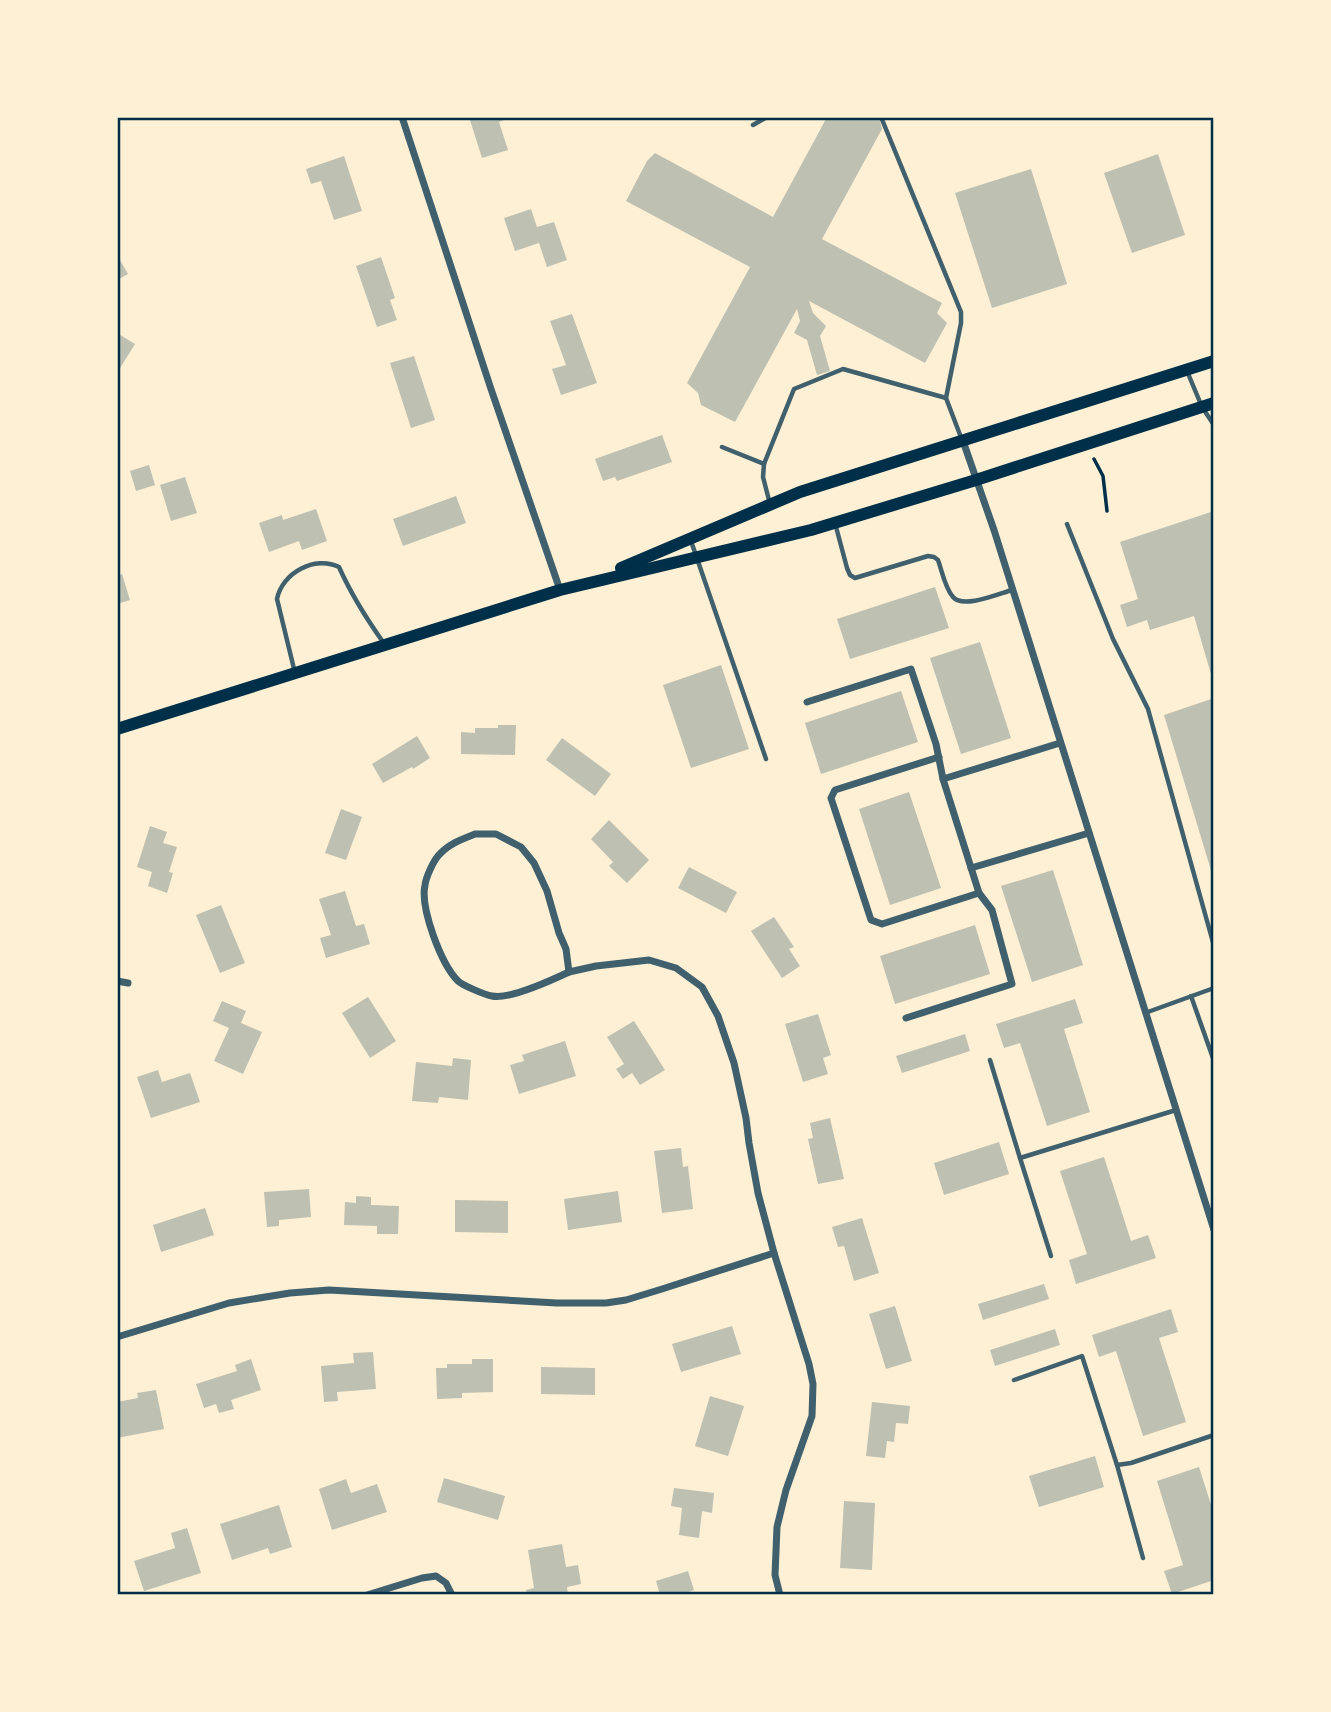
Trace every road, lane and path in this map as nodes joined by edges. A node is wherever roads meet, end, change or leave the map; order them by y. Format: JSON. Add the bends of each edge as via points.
{"nodes":[{"id":1,"x":402,"y":117,"type":"edge"},
{"id":2,"x":768,"y":117,"type":"edge"},
{"id":3,"x":881,"y":117,"type":"edge"},
{"id":4,"x":752,"y":125,"type":"dead end"},
{"id":5,"x":1214,"y":361,"type":"edge"},
{"id":6,"x":1187,"y":370,"type":"junction"},
{"id":7,"x":946,"y":398,"type":"junction"},
{"id":8,"x":1208,"y":405,"type":"edge"},
{"id":9,"x":1214,"y":425,"type":"edge"},
{"id":10,"x":962,"y":440,"type":"junction"},
{"id":11,"x":722,"y":447,"type":"dead end"},
{"id":12,"x":1094,"y":459,"type":"dead end"},
{"id":13,"x":764,"y":464,"type":"junction"},
{"id":14,"x":976,"y":480,"type":"junction"},
{"id":15,"x":770,"y":505,"type":"junction"},
{"id":16,"x":1107,"y":511,"type":"dead end"},
{"id":17,"x":834,"y":523,"type":"junction"},
{"id":18,"x":1067,"y":524,"type":"dead end"},
{"id":19,"x":690,"y":539,"type":"junction"},
{"id":20,"x":696,"y":557,"type":"junction"},
{"id":21,"x":588,"y":582,"type":"junction"},
{"id":22,"x":560,"y":590,"type":"junction"},
{"id":23,"x":1012,"y":590,"type":"junction"},
{"id":24,"x":385,"y":645,"type":"junction"},
{"id":25,"x":295,"y":673,"type":"junction"},
{"id":26,"x":807,"y":702,"type":"dead end"},
{"id":27,"x":117,"y":729,"type":"edge"},
{"id":28,"x":1060,"y":743,"type":"junction"},
{"id":29,"x":939,"y":757,"type":"junction"},
{"id":30,"x":766,"y":759,"type":"dead end"},
{"id":31,"x":943,"y":779,"type":"junction"},
{"id":32,"x":1089,"y":833,"type":"junction"},
{"id":33,"x":971,"y":868,"type":"junction"},
{"id":34,"x":979,"y":893,"type":"junction"},
{"id":35,"x":1214,"y":946,"type":"edge"},
{"id":36,"x":569,"y":972,"type":"junction"},
{"id":37,"x":117,"y":981,"type":"edge"},
{"id":38,"x":128,"y":983,"type":"dead end"},
{"id":39,"x":1214,"y":988,"type":"edge"},
{"id":40,"x":1191,"y":996,"type":"junction"},
{"id":41,"x":1145,"y":1013,"type":"junction"},
{"id":42,"x":906,"y":1018,"type":"dead end"},
{"id":43,"x":990,"y":1059,"type":"dead end"},
{"id":44,"x":1214,"y":1060,"type":"edge"},
{"id":45,"x":1176,"y":1110,"type":"junction"},
{"id":46,"x":1020,"y":1158,"type":"junction"},
{"id":47,"x":1214,"y":1230,"type":"edge"},
{"id":48,"x":774,"y":1253,"type":"junction"},
{"id":49,"x":1051,"y":1256,"type":"dead end"},
{"id":50,"x":117,"y":1337,"type":"edge"},
{"id":51,"x":1014,"y":1380,"type":"dead end"},
{"id":52,"x":1214,"y":1435,"type":"edge"},
{"id":53,"x":1117,"y":1465,"type":"junction"},
{"id":54,"x":1143,"y":1558,"type":"dead end"},
{"id":55,"x":367,"y":1595,"type":"edge"},
{"id":56,"x":452,"y":1595,"type":"edge"},
{"id":57,"x":780,"y":1595,"type":"edge"}],
"edges":[{"from":1,"to":22,"type":"street"},
{"from":2,"to":4,"type":"lane"},
{"from":3,"to":7,"type":"lane","via":[[961,312]]},
{"from":5,"to":6,"type":"main road"},
{"from":6,"to":8,"type":"lane"},
{"from":6,"to":10,"type":"main road"},
{"from":7,"to":10,"type":"lane"},
{"from":7,"to":13,"type":"lane","via":[[844,369],[794,389]]},
{"from":8,"to":9,"type":"lane"},
{"from":8,"to":14,"type":"main road"},
{"from":10,"to":14,"type":"street"},
{"from":10,"to":15,"type":"main road"},
{"from":11,"to":13,"type":"lane"},
{"from":12,"to":16,"type":"path","via":[[1103,476]]},
{"from":13,"to":15,"type":"lane"},
{"from":14,"to":17,"type":"main road"},
{"from":14,"to":23,"type":"street"},
{"from":15,"to":19,"type":"main road"},
{"from":17,"to":20,"type":"main road"},
{"from":17,"to":23,"type":"lane","via":[[847,568],[855,578],[928,556],[938,560],[956,601],[964,603]]},
{"from":18,"to":35,"type":"lane","via":[[1112,639],[1147,709]]},
{"from":19,"to":20,"type":"lane"},
{"from":19,"to":21,"type":"main road"},
{"from":20,"to":21,"type":"main road"},
{"from":20,"to":30,"type":"lane"},
{"from":21,"to":22,"type":"main road"},
{"from":22,"to":24,"type":"main road"},
{"from":23,"to":28,"type":"street"},
{"from":24,"to":25,"type":"main road"},
{"from":24,"to":25,"type":"lane","via":[[339,567],[333,563],[307,567],[284,582],[277,599]]},
{"from":25,"to":27,"type":"main road"},
{"from":26,"to":29,"type":"street","via":[[911,669]]},
{"from":28,"to":31,"type":"street"},
{"from":28,"to":32,"type":"street"},
{"from":29,"to":31,"type":"street"},
{"from":29,"to":34,"type":"street","via":[[835,790],[831,799],[871,920],[883,923]]},
{"from":31,"to":33,"type":"street"},
{"from":32,"to":33,"type":"street"},
{"from":32,"to":41,"type":"street"},
{"from":33,"to":34,"type":"street"},
{"from":34,"to":42,"type":"street","via":[[992,911],[1012,984]]},
{"from":36,"to":36,"type":"street","via":[[547,891],[521,847],[496,834],[475,834],[438,856],[425,884],[424,901],[440,953],[459,982],[494,997]]},
{"from":36,"to":48,"type":"street","via":[[649,960],[676,968],[702,987],[734,1063]]},
{"from":37,"to":38,"type":"street"},
{"from":39,"to":40,"type":"lane"},
{"from":40,"to":41,"type":"lane"},
{"from":40,"to":44,"type":"lane"},
{"from":41,"to":45,"type":"street"},
{"from":43,"to":46,"type":"lane"},
{"from":45,"to":46,"type":"lane"},
{"from":45,"to":47,"type":"street"},
{"from":46,"to":49,"type":"lane"},
{"from":48,"to":50,"type":"street","via":[[606,1303],[329,1290],[229,1303]]},
{"from":48,"to":57,"type":"street","via":[[813,1384],[812,1416],[777,1527],[775,1575]]},
{"from":51,"to":53,"type":"lane","via":[[1082,1356]]},
{"from":52,"to":53,"type":"lane"},
{"from":53,"to":54,"type":"lane"},
{"from":55,"to":56,"type":"street","via":[[436,1576]]}]}
